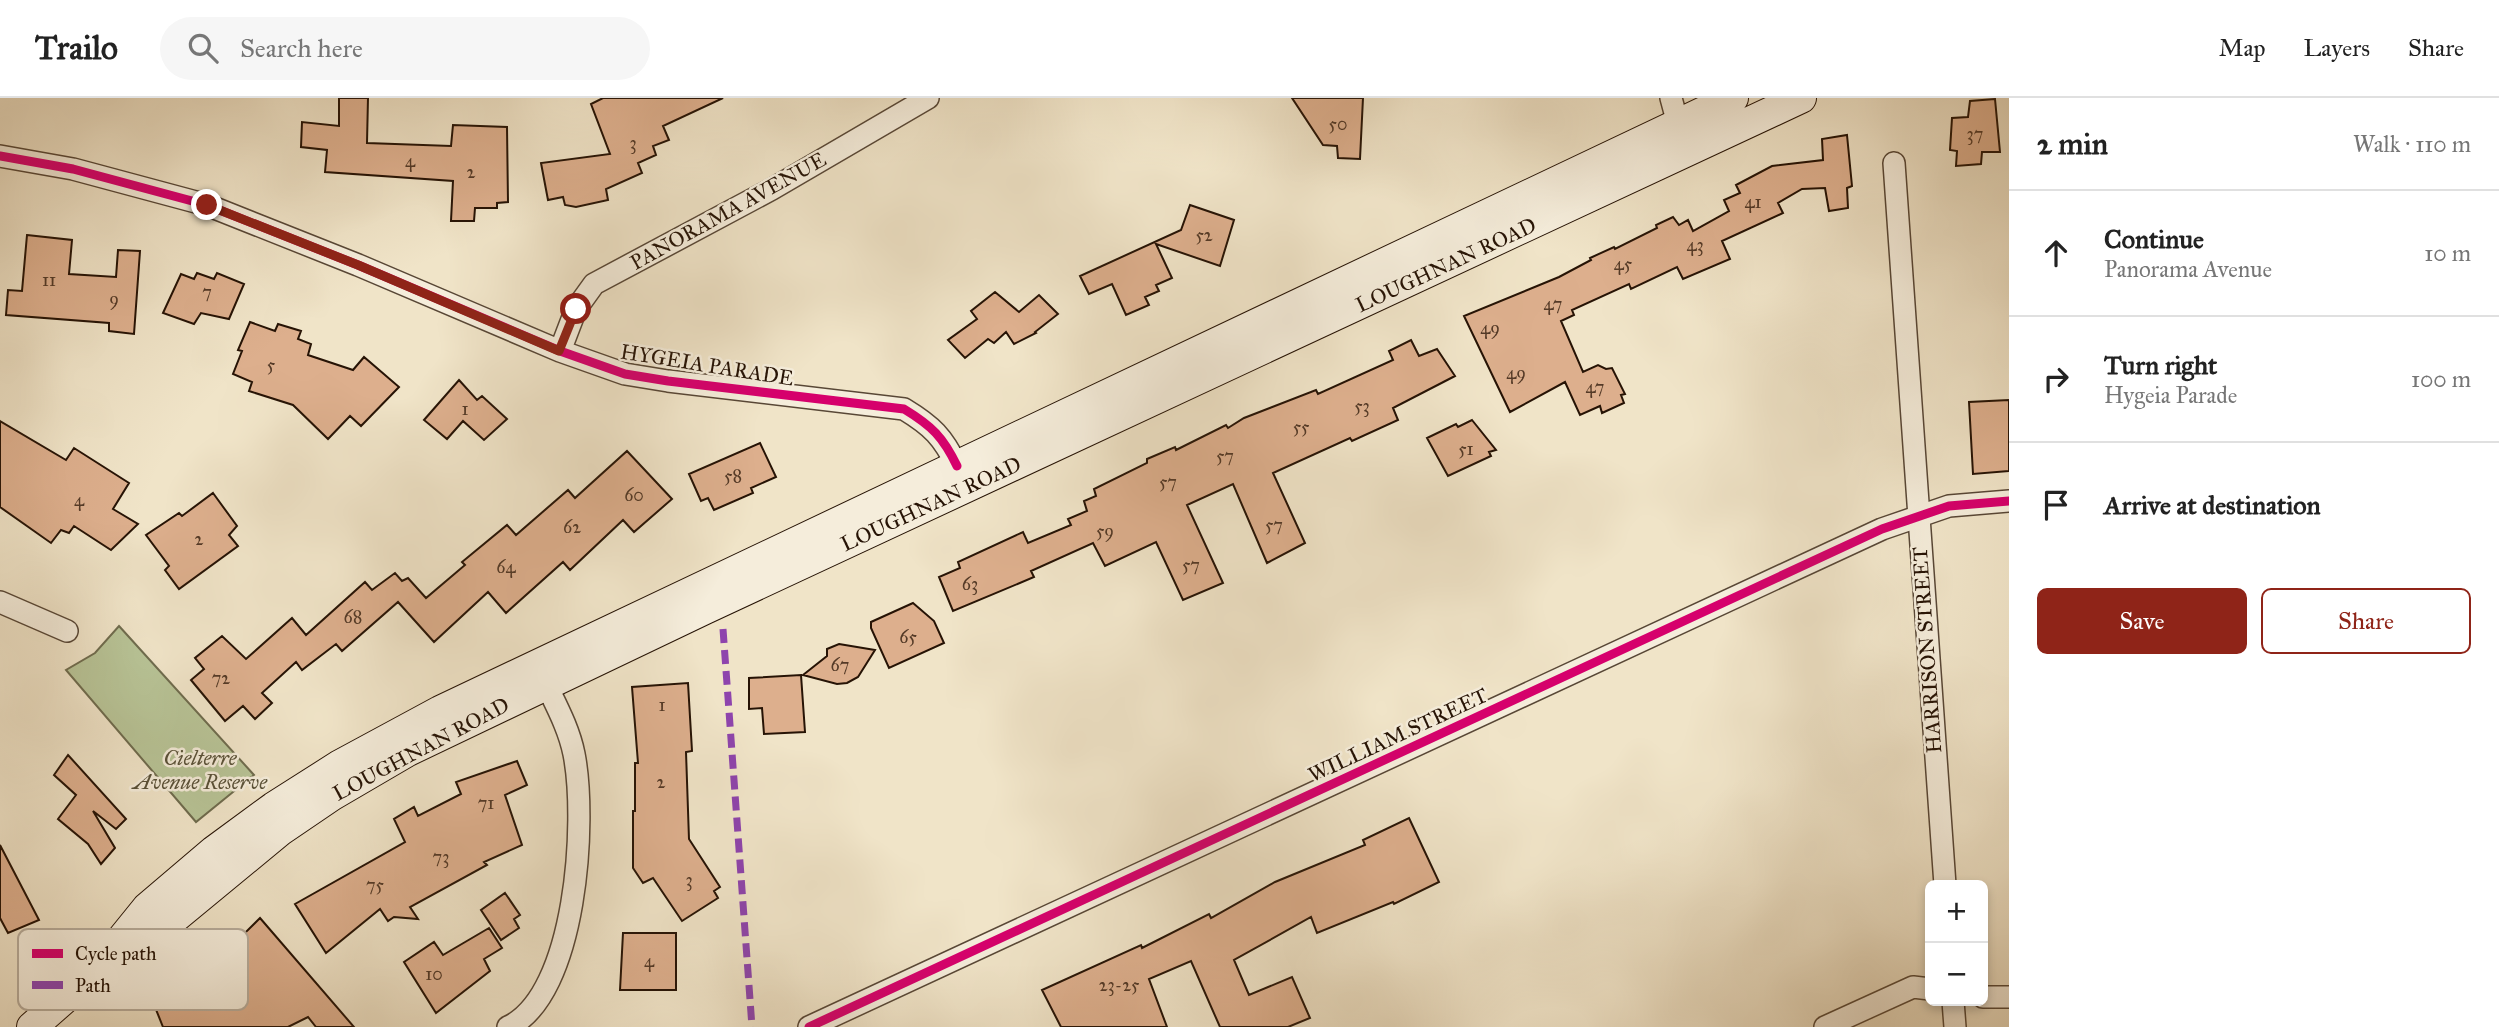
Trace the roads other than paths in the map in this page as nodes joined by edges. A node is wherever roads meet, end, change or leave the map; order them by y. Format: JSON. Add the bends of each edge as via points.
{"nodes":[{"id":1,"x":928,"y":98,"type":"edge"},
{"id":2,"x":1733,"y":98,"type":"edge"},
{"id":3,"x":1801,"y":98,"type":"edge"},
{"id":4,"x":1674,"y":111,"type":"edge"},
{"id":5,"x":0,"y":156,"type":"edge"},
{"id":6,"x":1894,"y":163,"type":"dead end"},
{"id":7,"x":559,"y":351,"type":"junction"},
{"id":8,"x":957,"y":466,"type":"junction"},
{"id":9,"x":2009,"y":501,"type":"edge"},
{"id":10,"x":1918,"y":516,"type":"junction"},
{"id":11,"x":0,"y":602,"type":"edge"},
{"id":12,"x":68,"y":631,"type":"dead end"},
{"id":13,"x":546,"y":684,"type":"junction"},
{"id":14,"x":1945,"y":880,"type":"edge"},
{"id":15,"x":130,"y":929,"type":"edge"},
{"id":16,"x":162,"y":929,"type":"edge"},
{"id":17,"x":1925,"y":988,"type":"edge"},
{"id":18,"x":1988,"y":997,"type":"edge"},
{"id":19,"x":2009,"y":997,"type":"edge"},
{"id":20,"x":1953,"y":1006,"type":"edge"},
{"id":21,"x":51,"y":1010,"type":"edge"},
{"id":22,"x":32,"y":1027,"type":"edge"},
{"id":23,"x":508,"y":1027,"type":"edge"},
{"id":24,"x":809,"y":1027,"type":"edge"},
{"id":25,"x":1825,"y":1027,"type":"edge"},
{"id":26,"x":1955,"y":1027,"type":"edge"}],
"edges":[{"from":1,"to":7,"type":"street","name":"PANORAMA AVENUE","via":[[772,189],[594,284],[576,309]]},
{"from":2,"to":4,"type":"main road","name":"LOUGHNAN ROAD"},
{"from":3,"to":13,"type":"main road","name":"LOUGHNAN ROAD"},
{"from":4,"to":8,"type":"main road","name":"LOUGHNAN ROAD"},
{"from":5,"to":7,"type":"street","name":"HYGEIA PARADE","via":[[73,169],[207,205]]},
{"from":6,"to":10,"type":"street","name":"HARRISON STREET"},
{"from":7,"to":8,"type":"street","name":"HYGEIA PARADE","via":[[625,374],[904,409],[938,433]]},
{"from":8,"to":15,"type":"main road","name":"LOUGHNAN ROAD","via":[[440,711],[340,765],[214,851],[147,908]]},
{"from":9,"to":10,"type":"street","name":"WILLIAM STREET","via":[[1949,506]]},
{"from":10,"to":14,"type":"street","name":"HARRISON STREET"},
{"from":10,"to":24,"type":"street","name":"WILLIAM STREET"},
{"from":11,"to":12,"type":"street"},
{"from":13,"to":16,"type":"main road","name":"LOUGHNAN ROAD","via":[[408,751],[331,796],[281,830]]},
{"from":13,"to":23,"type":"street","via":[[573,754],[579,800],[576,867],[567,929],[555,965],[539,1000]]},
{"from":17,"to":25,"type":"street","via":[[1913,987]]},
{"from":18,"to":19,"type":"street"},
{"from":20,"to":26,"type":"street"},
{"from":21,"to":22,"type":"main road","name":"LOUGHNAN ROAD"}]}
